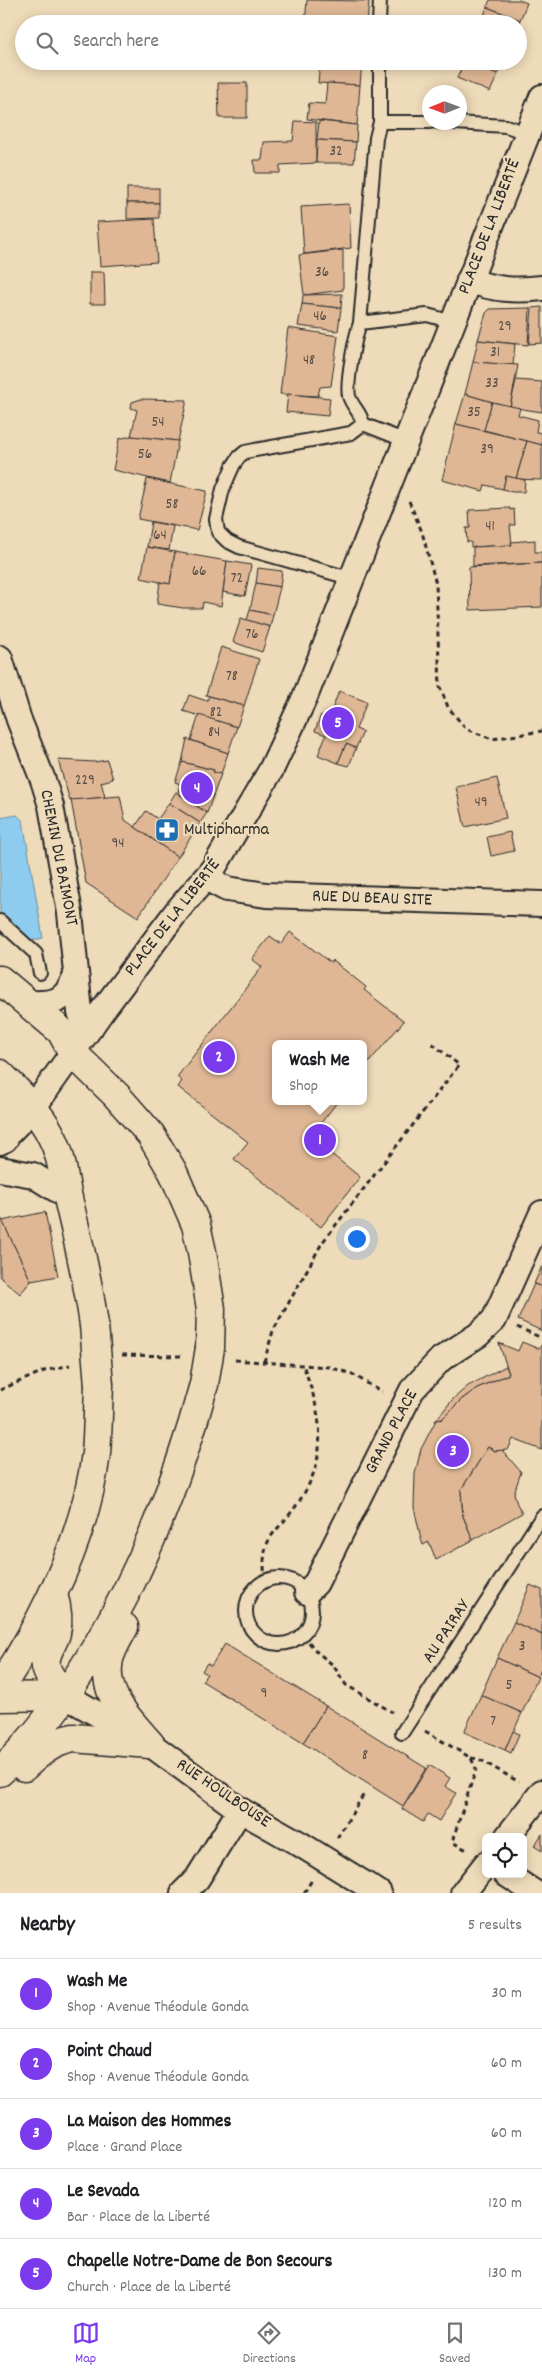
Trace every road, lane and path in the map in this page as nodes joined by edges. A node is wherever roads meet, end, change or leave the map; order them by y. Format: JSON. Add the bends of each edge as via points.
{"nodes":[{"id":1,"x":380,"y":0,"type":"edge"},
{"id":2,"x":379,"y":15,"type":"edge"},
{"id":3,"x":381,"y":70,"type":"edge"},
{"id":4,"x":542,"y":97,"type":"edge"},
{"id":5,"x":380,"y":122,"type":"junction"},
{"id":6,"x":422,"y":122,"type":"edge"},
{"id":7,"x":467,"y":124,"type":"edge"},
{"id":8,"x":527,"y":133,"type":"junction"},
{"id":9,"x":469,"y":280,"type":"junction"},
{"id":10,"x":542,"y":288,"type":"edge"},
{"id":11,"x":453,"y":322,"type":"junction"},
{"id":12,"x":360,"y":323,"type":"junction"},
{"id":13,"x":363,"y":424,"type":"junction"},
{"id":14,"x":406,"y":441,"type":"junction"},
{"id":15,"x":387,"y":491,"type":"junction"},
{"id":16,"x":352,"y":579,"type":"junction"},
{"id":17,"x":0,"y":658,"type":"edge"},
{"id":18,"x":542,"y":731,"type":"edge"},
{"id":19,"x":206,"y":878,"type":"junction"},
{"id":20,"x":542,"y":904,"type":"edge"},
{"id":21,"x":0,"y":921,"type":"edge"},
{"id":22,"x":40,"y":973,"type":"dead end"},
{"id":23,"x":76,"y":976,"type":"junction"},
{"id":24,"x":0,"y":980,"type":"edge"},
{"id":25,"x":29,"y":1003,"type":"junction"},
{"id":26,"x":91,"y":1027,"type":"junction"},
{"id":27,"x":428,"y":1041,"type":"dead end"},
{"id":28,"x":73,"y":1053,"type":"junction"},
{"id":29,"x":0,"y":1074,"type":"edge"},
{"id":30,"x":0,"y":1098,"type":"edge"},
{"id":31,"x":34,"y":1107,"type":"junction"},
{"id":32,"x":2,"y":1140,"type":"edge"},
{"id":33,"x":0,"y":1169,"type":"edge"},
{"id":34,"x":67,"y":1196,"type":"junction"},
{"id":35,"x":542,"y":1213,"type":"edge"},
{"id":36,"x":264,"y":1362,"type":"dead end"},
{"id":37,"x":303,"y":1365,"type":"dead end"},
{"id":38,"x":162,"y":1510,"type":"junction"},
{"id":39,"x":542,"y":1516,"type":"edge"},
{"id":40,"x":265,"y":1580,"type":"junction"},
{"id":41,"x":307,"y":1592,"type":"junction"},
{"id":42,"x":52,"y":1593,"type":"junction"},
{"id":43,"x":302,"y":1635,"type":"junction"},
{"id":44,"x":0,"y":1688,"type":"edge"},
{"id":45,"x":66,"y":1696,"type":"junction"},
{"id":46,"x":0,"y":1697,"type":"edge"},
{"id":47,"x":409,"y":1722,"type":"junction"},
{"id":48,"x":402,"y":1733,"type":"dead end"},
{"id":49,"x":150,"y":1744,"type":"junction"},
{"id":50,"x":471,"y":1758,"type":"junction"},
{"id":51,"x":0,"y":1772,"type":"edge"},
{"id":52,"x":0,"y":1791,"type":"edge"},
{"id":53,"x":541,"y":1793,"type":"edge"},
{"id":54,"x":240,"y":1810,"type":"junction"},
{"id":55,"x":510,"y":1833,"type":"edge"},
{"id":56,"x":479,"y":1858,"type":"edge"},
{"id":57,"x":512,"y":1878,"type":"edge"},
{"id":58,"x":183,"y":1893,"type":"edge"},
{"id":59,"x":379,"y":1893,"type":"edge"},
{"id":60,"x":463,"y":1893,"type":"edge"},
{"id":61,"x":535,"y":1893,"type":"edge"}],
"edges":[{"from":1,"to":2,"type":"lane"},
{"from":3,"to":5,"type":"lane"},
{"from":4,"to":8,"type":"street","name":"PLACE DE LA LIBERTÉ"},
{"from":5,"to":6,"type":"lane"},
{"from":5,"to":12,"type":"lane"},
{"from":7,"to":8,"type":"lane","via":[[506,126]]},
{"from":8,"to":9,"type":"street","name":"PLACE DE LA LIBERTÉ"},
{"from":9,"to":10,"type":"street","via":[[512,291]]},
{"from":9,"to":11,"type":"street","name":"PLACE DE LA LIBERTÉ"},
{"from":11,"to":12,"type":"lane","via":[[427,315]]},
{"from":11,"to":14,"type":"street","name":"PLACE DE LA LIBERTÉ"},
{"from":12,"to":13,"type":"lane","via":[[349,395],[362,415]]},
{"from":13,"to":14,"type":"lane"},
{"from":13,"to":16,"type":"lane","via":[[351,432],[245,452],[227,477],[216,519],[218,532],[239,547]]},
{"from":14,"to":15,"type":"street","name":"PLACE DE LA LIBERTÉ"},
{"from":15,"to":16,"type":"street","name":"PLACE DE LA LIBERTÉ"},
{"from":15,"to":18,"type":"path","via":[[411,502],[422,532],[436,584],[440,686],[448,707],[466,729],[492,738]]},
{"from":16,"to":19,"type":"street","name":"PLACE DE LA LIBERTÉ","via":[[288,736],[237,831]]},
{"from":17,"to":23,"type":"street","name":"CHEMIN DU BAIMONT","via":[[51,806],[70,913]]},
{"from":19,"to":20,"type":"street","name":"RUE DU BEAU SITE","via":[[227,889],[266,895]]},
{"from":19,"to":26,"type":"street","name":"PLACE DE LA LIBERTÉ","via":[[177,911]]},
{"from":21,"to":22,"type":"lane","via":[[36,954]]},
{"from":23,"to":25,"type":"street","via":[[63,997],[54,1002]]},
{"from":23,"to":26,"type":"street","name":"CHEMIN DU BAIMONT","via":[[80,1012],[84,1022]]},
{"from":24,"to":25,"type":"main road"},
{"from":25,"to":28,"type":"main road","via":[[61,1031]]},
{"from":26,"to":28,"type":"street","name":"PLACE DE LA LIBERTÉ"},
{"from":27,"to":36,"type":"path","via":[[459,1065],[322,1243],[273,1330]]},
{"from":28,"to":31,"type":"street","name":"PLACE DE LA LIBERTÉ"},
{"from":28,"to":38,"type":"main road","bridge":true,"via":[[151,1136],[182,1189],[202,1252],[212,1334],[204,1384]]},
{"from":29,"to":31,"type":"main road"},
{"from":30,"to":32,"type":"main road","via":[[4,1102]]},
{"from":31,"to":32,"type":"street","name":"PLACE DE LA LIBERTÉ"},
{"from":31,"to":34,"type":"main road","via":[[59,1153]]},
{"from":33,"to":34,"type":"street","via":[[33,1174]]},
{"from":34,"to":42,"type":"main road","bridge":true,"via":[[83,1254],[99,1384],[96,1454],[74,1540]]},
{"from":35,"to":41,"type":"street","name":"GRAND PLACE","via":[[494,1320],[478,1335],[441,1359],[412,1390],[316,1583]]},
{"from":37,"to":40,"type":"path","via":[[317,1403],[319,1454],[299,1502],[267,1542],[263,1557]]},
{"from":38,"to":45,"type":"main road","via":[[119,1604]]},
{"from":38,"to":49,"type":"main road","via":[[166,1521],[164,1546],[115,1644],[108,1671],[116,1703]]},
{"from":39,"to":47,"type":"lane","name":"AU PAIRAY"},
{"from":40,"to":41,"type":"lane","via":[[284,1577]]},
{"from":40,"to":43,"type":"lane","via":[[256,1586],[247,1601],[246,1619],[251,1629],[270,1643],[292,1642]]},
{"from":41,"to":43,"type":"lane","via":[[313,1610],[308,1628]]},
{"from":42,"to":44,"type":"main road"},
{"from":42,"to":45,"type":"main road","via":[[58,1616],[46,1666],[51,1679]]},
{"from":43,"to":47,"type":"path","via":[[333,1665],[346,1685]]},
{"from":45,"to":46,"type":"main road"},
{"from":45,"to":49,"type":"street","name":"RUE HOULBOUSE"},
{"from":45,"to":51,"type":"main road"},
{"from":47,"to":48,"type":"lane","name":"AU PAIRAY"},
{"from":47,"to":50,"type":"path"},
{"from":49,"to":52,"type":"main road","via":[[73,1738],[61,1740],[48,1746]]},
{"from":49,"to":54,"type":"street","name":"RUE HOULBOUSE"},
{"from":50,"to":53,"type":"path","via":[[479,1759]]},
{"from":50,"to":56,"type":"path","via":[[476,1769],[452,1842]]},
{"from":53,"to":55,"type":"street"},
{"from":54,"to":58,"type":"street","via":[[197,1879]]},
{"from":54,"to":59,"type":"street","name":"RUE HOULBOUSE","bridge":true},
{"from":56,"to":60,"type":"street"},
{"from":57,"to":61,"type":"street"}]}
